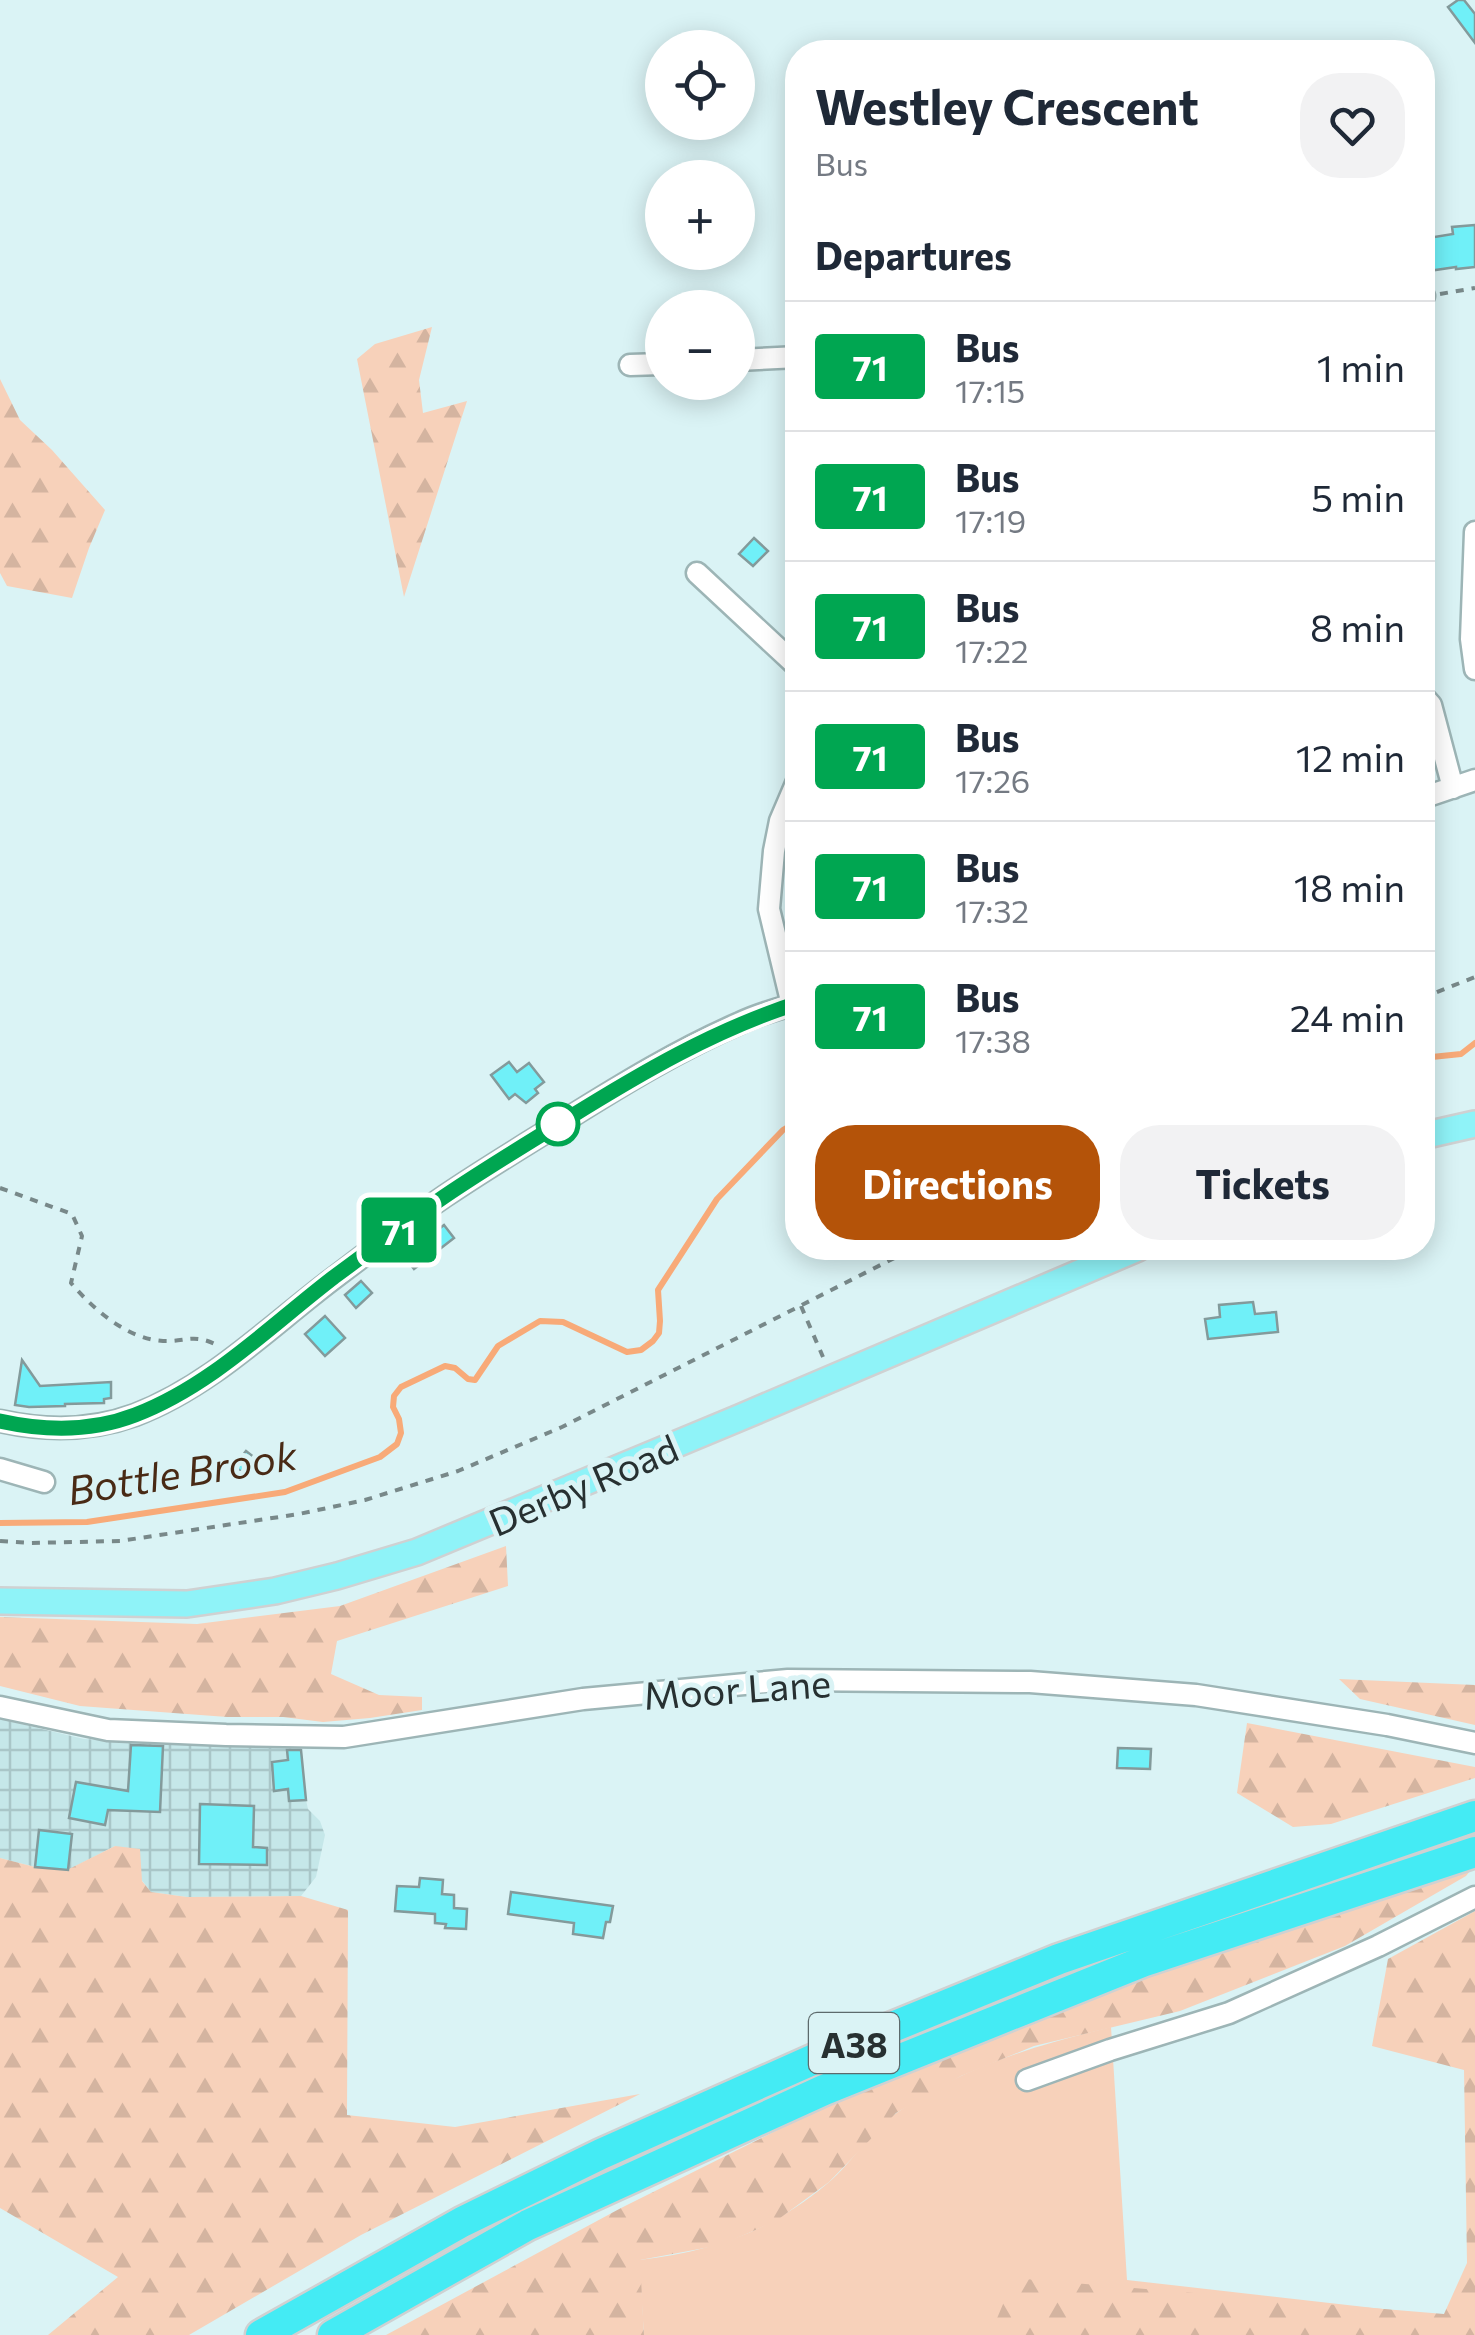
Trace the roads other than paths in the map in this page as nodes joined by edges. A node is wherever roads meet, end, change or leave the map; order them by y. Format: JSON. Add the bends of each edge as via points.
{"nodes":[{"id":1,"x":785,"y":358,"type":"edge"},
{"id":2,"x":755,"y":359,"type":"edge"},
{"id":3,"x":1475,"y":532,"type":"edge"},
{"id":4,"x":697,"y":573,"type":"dead end"},
{"id":5,"x":785,"y":656,"type":"edge"},
{"id":6,"x":1475,"y":669,"type":"edge"},
{"id":7,"x":1435,"y":720,"type":"edge"},
{"id":8,"x":1475,"y":780,"type":"edge"},
{"id":9,"x":1453,"y":788,"type":"junction"},
{"id":10,"x":1435,"y":794,"type":"edge"},
{"id":11,"x":785,"y":810,"type":"edge"},
{"id":12,"x":785,"y":966,"type":"edge"},
{"id":13,"x":785,"y":1007,"type":"edge"},
{"id":14,"x":1475,"y":1124,"type":"edge"},
{"id":15,"x":1435,"y":1133,"type":"edge"},
{"id":16,"x":1110,"y":1260,"type":"edge"},
{"id":17,"x":0,"y":1421,"type":"edge"},
{"id":18,"x":0,"y":1469,"type":"edge"},
{"id":19,"x":44,"y":1482,"type":"dead end"},
{"id":20,"x":0,"y":1601,"type":"edge"},
{"id":21,"x":0,"y":1707,"type":"edge"},
{"id":22,"x":1475,"y":1743,"type":"edge"},
{"id":23,"x":1475,"y":1816,"type":"edge"},
{"id":24,"x":1475,"y":1852,"type":"edge"},
{"id":25,"x":1475,"y":1896,"type":"edge"},
{"id":26,"x":1027,"y":2080,"type":"dead end"},
{"id":27,"x":261,"y":2335,"type":"edge"},
{"id":28,"x":334,"y":2335,"type":"edge"}],
"edges":[{"from":1,"to":2,"type":"street"},
{"from":3,"to":6,"type":"street"},
{"from":4,"to":5,"type":"street"},
{"from":7,"to":9,"type":"street"},
{"from":8,"to":9,"type":"street"},
{"from":9,"to":10,"type":"street"},
{"from":11,"to":12,"type":"street","via":[[770,909]]},
{"from":13,"to":17,"type":"street","via":[[683,1050],[517,1150],[330,1280],[182,1394],[138,1414],[82,1427]]},
{"from":14,"to":15,"type":"main road"},
{"from":16,"to":20,"type":"main road","name":"Derby Road","via":[[417,1552],[276,1591],[187,1604]]},
{"from":18,"to":19,"type":"street"},
{"from":21,"to":22,"type":"street","name":"Moor Lane","via":[[108,1730],[344,1737],[583,1699],[788,1680],[1030,1682],[1196,1695]]},
{"from":23,"to":27,"type":"highway","number":"A38","via":[[1058,1960],[820,2057],[462,2222]]},
{"from":24,"to":28,"type":"highway","number":"A38","via":[[1142,1962],[824,2090],[528,2225]]},
{"from":25,"to":26,"type":"street","via":[[1229,2013]]}]}
